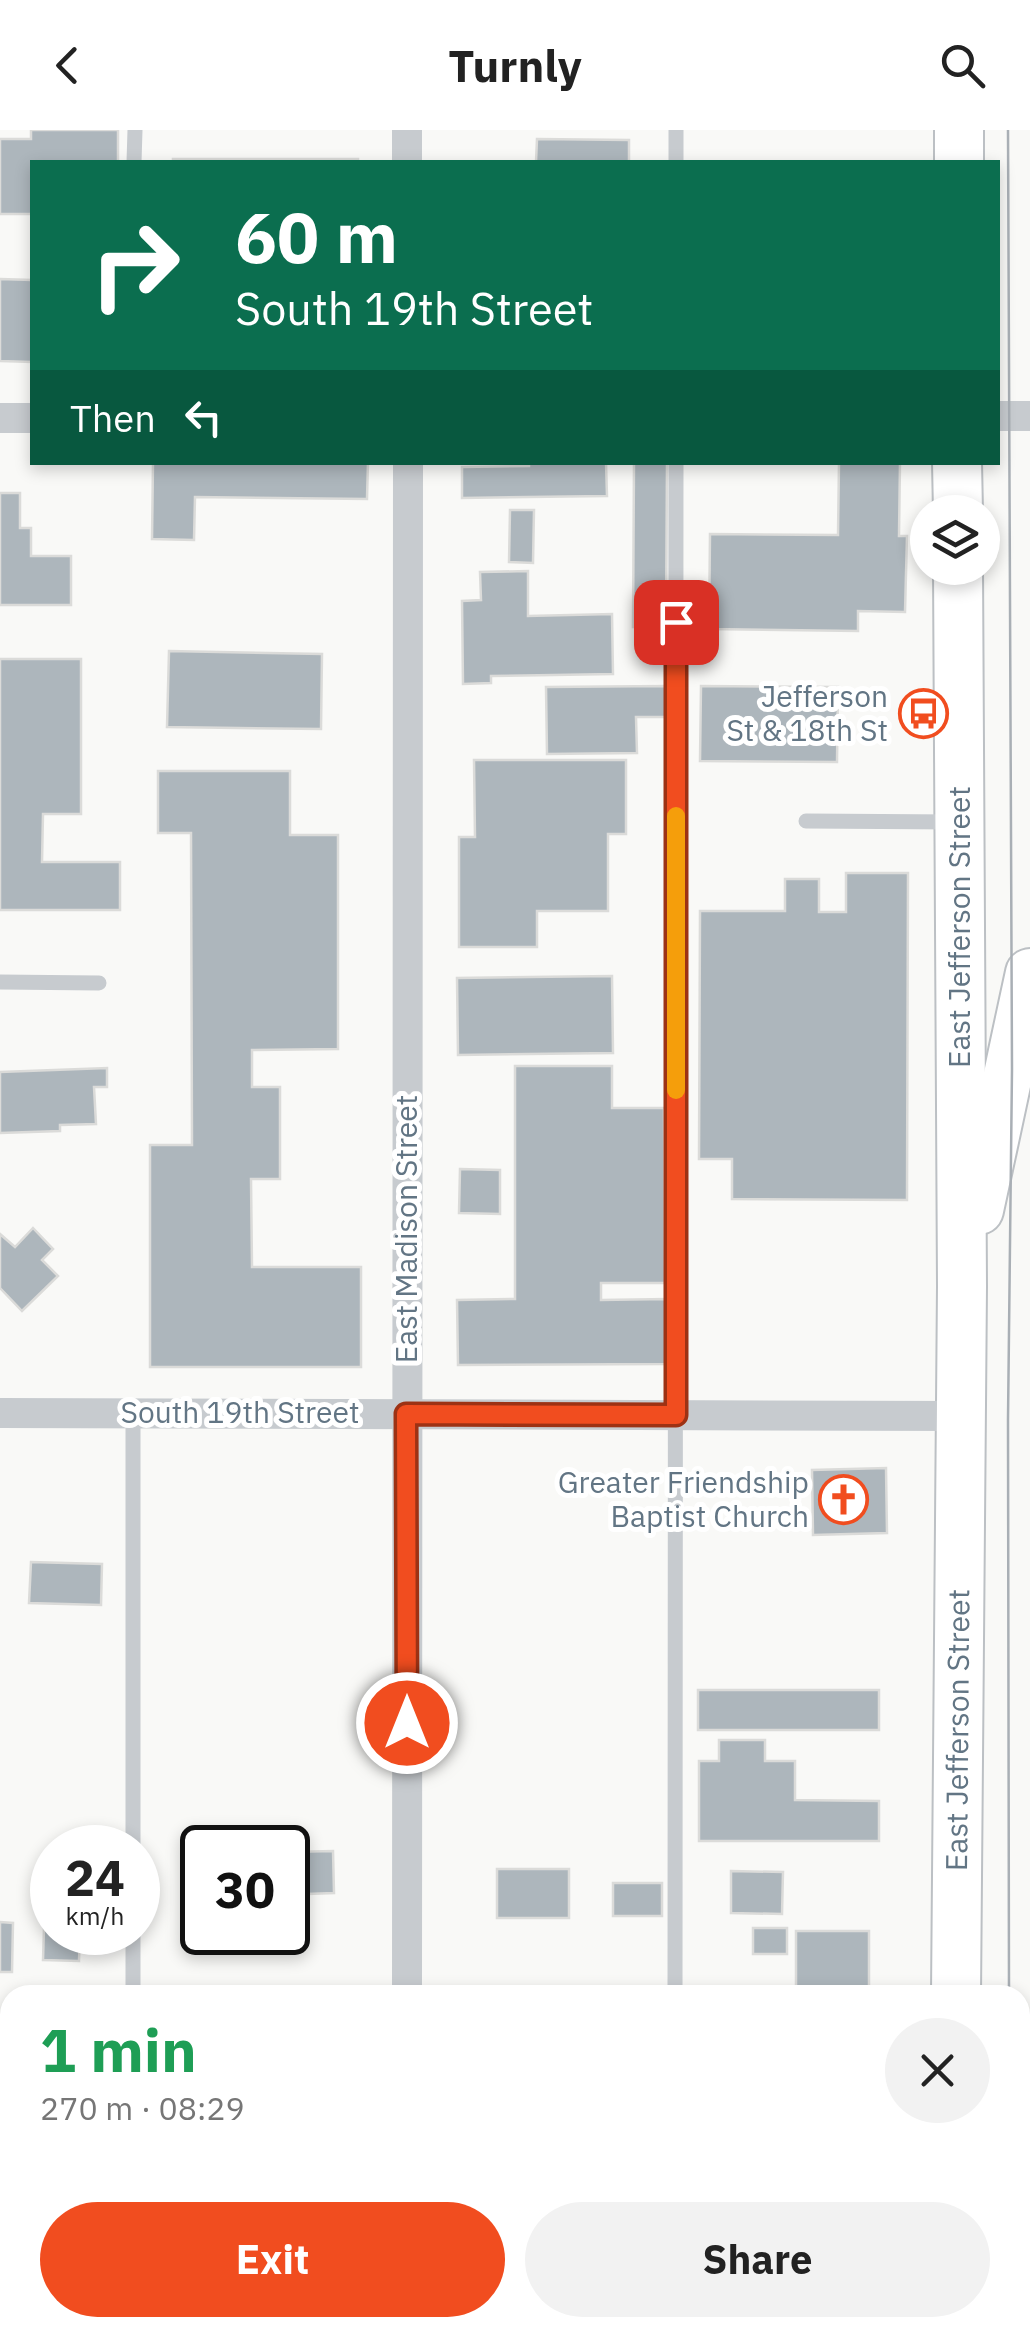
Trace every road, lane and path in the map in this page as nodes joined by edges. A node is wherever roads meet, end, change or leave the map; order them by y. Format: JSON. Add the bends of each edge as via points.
{"nodes":[{"id":1,"x":134,"y":130,"type":"edge"},
{"id":2,"x":407,"y":130,"type":"edge"},
{"id":3,"x":676,"y":130,"type":"edge"},
{"id":4,"x":959,"y":130,"type":"edge"},
{"id":5,"x":134,"y":160,"type":"edge"},
{"id":6,"x":407,"y":160,"type":"edge"},
{"id":7,"x":676,"y":160,"type":"edge"},
{"id":8,"x":959,"y":160,"type":"edge"},
{"id":9,"x":1000,"y":416,"type":"edge"},
{"id":10,"x":1030,"y":416,"type":"edge"},
{"id":11,"x":0,"y":418,"type":"edge"},
{"id":12,"x":30,"y":418,"type":"edge"},
{"id":13,"x":408,"y":465,"type":"edge"},
{"id":14,"x":676,"y":465,"type":"edge"},
{"id":15,"x":957,"y":465,"type":"edge"},
{"id":16,"x":958,"y":495,"type":"edge"},
{"id":17,"x":958,"y":585,"type":"edge"},
{"id":18,"x":806,"y":821,"type":"dead end"},
{"id":19,"x":960,"y":822,"type":"junction"},
{"id":20,"x":1030,"y":974,"type":"edge"},
{"id":21,"x":0,"y":982,"type":"edge"},
{"id":22,"x":99,"y":983,"type":"dead end"},
{"id":23,"x":962,"y":1286,"type":"junction"},
{"id":24,"x":0,"y":1413,"type":"edge"},
{"id":25,"x":133,"y":1413,"type":"junction"},
{"id":26,"x":406,"y":1414,"type":"junction"},
{"id":27,"x":676,"y":1415,"type":"junction"},
{"id":28,"x":960,"y":1416,"type":"junction"},
{"id":29,"x":133,"y":1825,"type":"edge"},
{"id":30,"x":133,"y":1955,"type":"edge"},
{"id":31,"x":133,"y":1985,"type":"edge"},
{"id":32,"x":407,"y":1985,"type":"edge"},
{"id":33,"x":675,"y":1985,"type":"edge"},
{"id":34,"x":956,"y":1985,"type":"edge"}],
"edges":[{"from":1,"to":5,"type":"lane"},
{"from":2,"to":6,"type":"street"},
{"from":3,"to":7,"type":"lane"},
{"from":4,"to":8,"type":"main road"},
{"from":9,"to":10,"type":"street"},
{"from":11,"to":12,"type":"street"},
{"from":13,"to":26,"type":"street","name":"East Madison Street"},
{"from":14,"to":27,"type":"lane"},
{"from":15,"to":16,"type":"main road"},
{"from":17,"to":19,"type":"main road","name":"East Jefferson Street"},
{"from":18,"to":19,"type":"lane"},
{"from":19,"to":23,"type":"main road","name":"East Jefferson Street"},
{"from":20,"to":23,"type":"main road","name":"East Jefferson Street"},
{"from":21,"to":22,"type":"lane"},
{"from":23,"to":28,"type":"main road","name":"East Jefferson Street"},
{"from":24,"to":25,"type":"street","name":"South 19th Street"},
{"from":25,"to":26,"type":"street","name":"South 19th Street"},
{"from":25,"to":29,"type":"lane"},
{"from":26,"to":27,"type":"street","name":"South 19th Street"},
{"from":26,"to":32,"type":"street","name":"East Madison Street"},
{"from":27,"to":28,"type":"street","name":"South 19th Street"},
{"from":27,"to":33,"type":"lane"},
{"from":28,"to":34,"type":"main road","name":"East Jefferson Street"},
{"from":30,"to":31,"type":"lane"}]}
